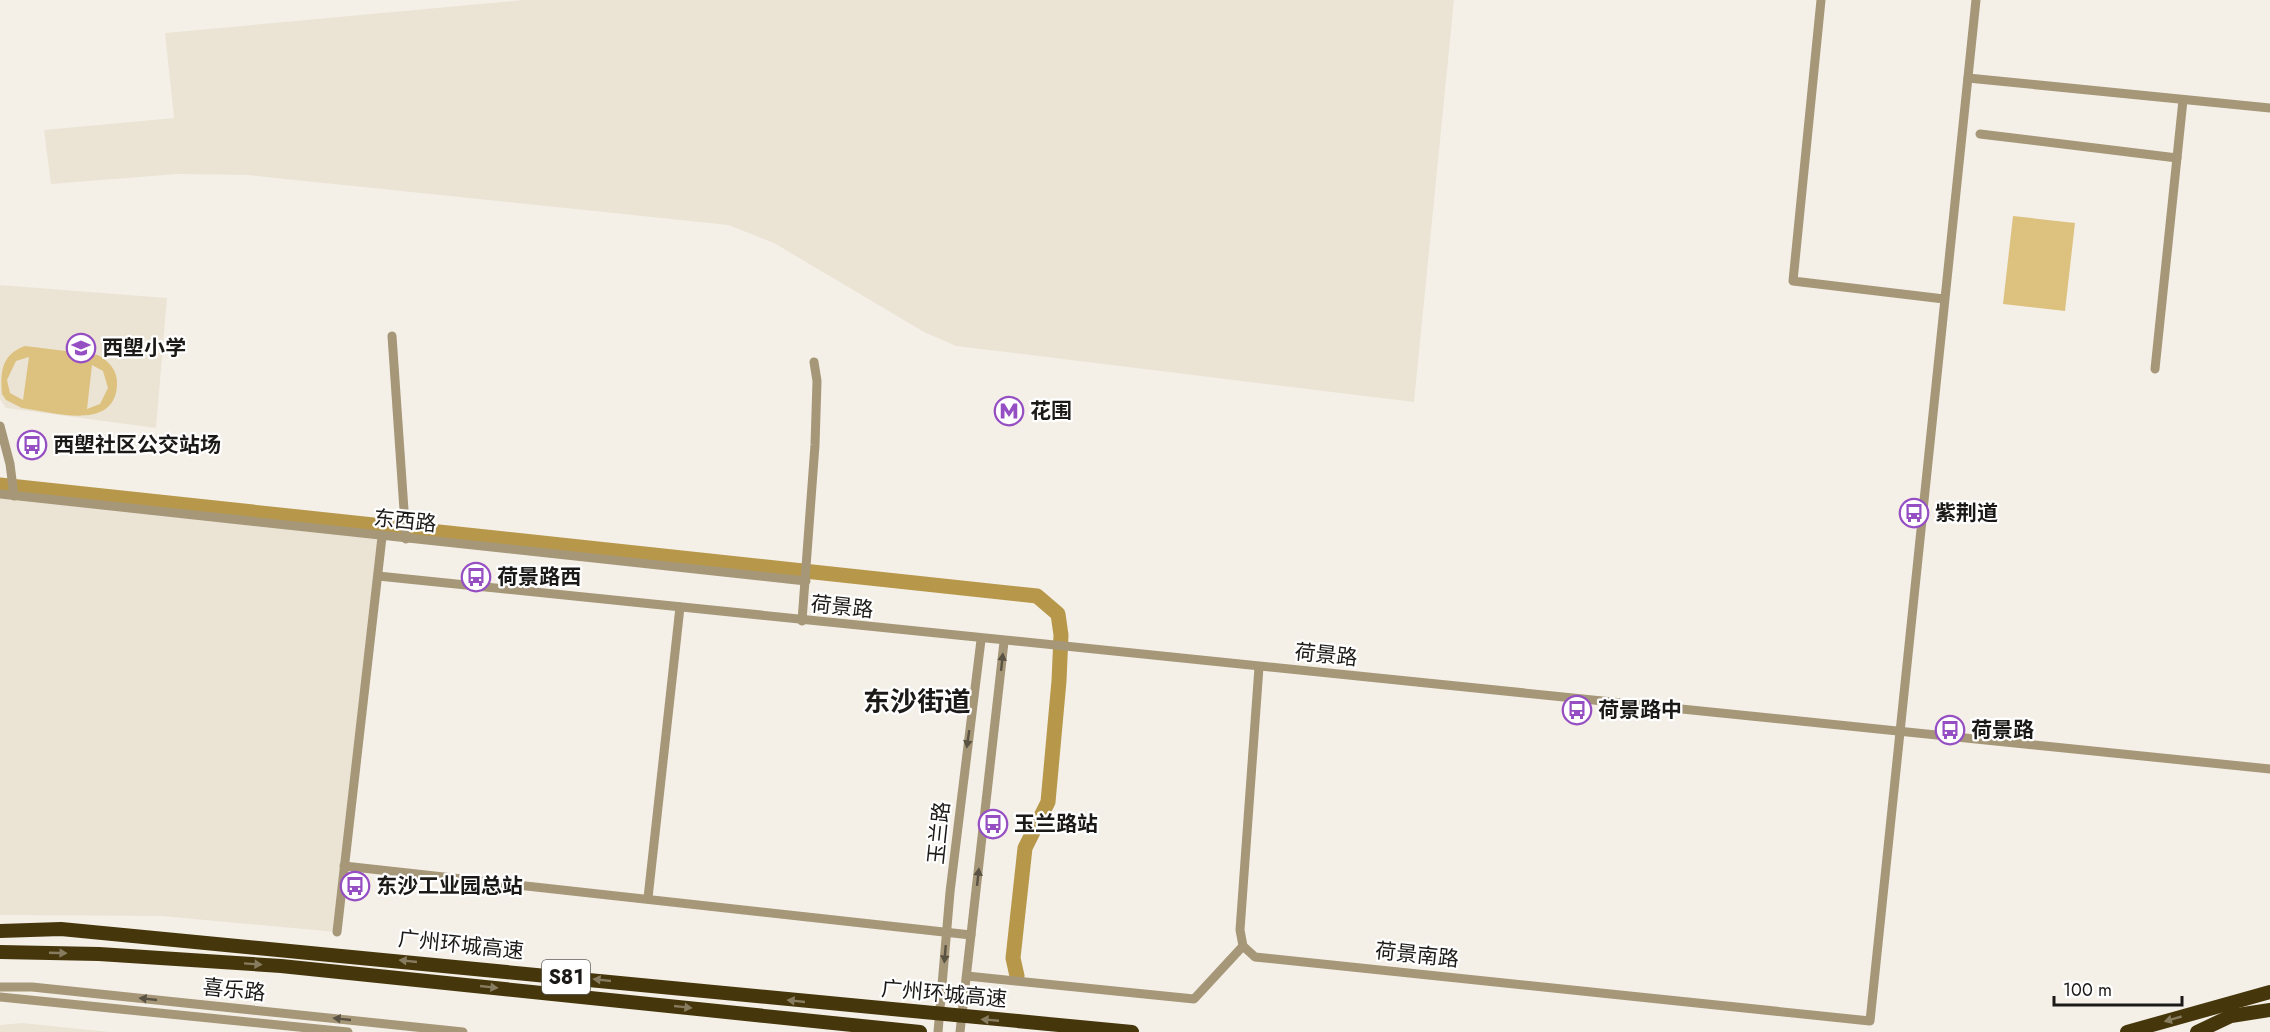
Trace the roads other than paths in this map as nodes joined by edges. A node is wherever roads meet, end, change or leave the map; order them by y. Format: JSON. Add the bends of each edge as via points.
{"nodes":[{"id":1,"x":1821,"y":0,"type":"edge"},
{"id":2,"x":1976,"y":0,"type":"edge"},
{"id":3,"x":1968,"y":78,"type":"junction"},
{"id":4,"x":2183,"y":100,"type":"junction"},
{"id":5,"x":2270,"y":108,"type":"edge"},
{"id":6,"x":1980,"y":134,"type":"dead end"},
{"id":7,"x":2177,"y":158,"type":"junction"},
{"id":8,"x":1944,"y":299,"type":"junction"},
{"id":9,"x":392,"y":336,"type":"dead end"},
{"id":10,"x":814,"y":362,"type":"dead end"},
{"id":11,"x":2155,"y":369,"type":"dead end"},
{"id":12,"x":0,"y":426,"type":"edge"},
{"id":13,"x":0,"y":494,"type":"edge"},
{"id":14,"x":14,"y":496,"type":"junction"},
{"id":15,"x":382,"y":537,"type":"junction"},
{"id":16,"x":406,"y":539,"type":"junction"},
{"id":17,"x":378,"y":576,"type":"junction"},
{"id":18,"x":806,"y":580,"type":"junction"},
{"id":19,"x":680,"y":607,"type":"junction"},
{"id":20,"x":802,"y":621,"type":"junction"},
{"id":21,"x":981,"y":640,"type":"junction"},
{"id":22,"x":1004,"y":642,"type":"junction"},
{"id":23,"x":1259,"y":667,"type":"junction"},
{"id":24,"x":1898,"y":733,"type":"junction"},
{"id":25,"x":2270,"y":769,"type":"edge"},
{"id":26,"x":344,"y":866,"type":"junction"},
{"id":27,"x":648,"y":898,"type":"junction"},
{"id":28,"x":0,"y":931,"type":"edge"},
{"id":29,"x":337,"y":932,"type":"dead end"},
{"id":30,"x":947,"y":933,"type":"junction"},
{"id":31,"x":971,"y":935,"type":"junction"},
{"id":32,"x":1242,"y":946,"type":"junction"},
{"id":33,"x":0,"y":952,"type":"edge"},
{"id":34,"x":967,"y":976,"type":"junction"},
{"id":35,"x":0,"y":987,"type":"edge"},
{"id":36,"x":2270,"y":992,"type":"edge"},
{"id":37,"x":0,"y":997,"type":"edge"},
{"id":38,"x":2270,"y":1010,"type":"edge"},
{"id":39,"x":348,"y":1032,"type":"edge"},
{"id":40,"x":463,"y":1032,"type":"edge"},
{"id":41,"x":920,"y":1032,"type":"edge"},
{"id":42,"x":938,"y":1032,"type":"edge"},
{"id":43,"x":960,"y":1032,"type":"edge"},
{"id":44,"x":1132,"y":1032,"type":"edge"},
{"id":45,"x":2127,"y":1032,"type":"edge"},
{"id":46,"x":2197,"y":1032,"type":"edge"}],
"edges":[{"from":1,"to":8,"type":"street","via":[[1793,281]]},
{"from":2,"to":3,"type":"street"},
{"from":3,"to":4,"type":"street"},
{"from":3,"to":8,"type":"street"},
{"from":4,"to":5,"type":"street"},
{"from":4,"to":7,"type":"street"},
{"from":6,"to":7,"type":"street"},
{"from":7,"to":11,"type":"street"},
{"from":8,"to":24,"type":"street"},
{"from":9,"to":16,"type":"street"},
{"from":10,"to":18,"type":"street","via":[[815,425]]},
{"from":12,"to":14,"type":"street"},
{"from":13,"to":14,"type":"street","name":"东西路"},
{"from":14,"to":15,"type":"street","name":"东西路"},
{"from":15,"to":16,"type":"street","name":"东西路"},
{"from":15,"to":17,"type":"street"},
{"from":16,"to":18,"type":"street","name":"东西路"},
{"from":17,"to":19,"type":"street","name":"荷景路"},
{"from":17,"to":26,"type":"street"},
{"from":18,"to":20,"type":"street"},
{"from":19,"to":20,"type":"street","name":"荷景路"},
{"from":19,"to":27,"type":"street"},
{"from":20,"to":21,"type":"street","name":"荷景路"},
{"from":21,"to":22,"type":"street","name":"荷景路"},
{"from":21,"to":30,"type":"street","name":"玉兰路","one_way":true},
{"from":22,"to":23,"type":"street","name":"荷景路"},
{"from":31,"to":22,"type":"street","name":"玉兰路","one_way":true},
{"from":23,"to":24,"type":"street","name":"荷景路"},
{"from":23,"to":32,"type":"street"},
{"from":24,"to":25,"type":"street","name":"荷景路"},
{"from":24,"to":32,"type":"street","name":"荷景南路","via":[[1870,1021],[1255,957]]},
{"from":26,"to":27,"type":"street"},
{"from":26,"to":29,"type":"street"},
{"from":27,"to":30,"type":"street"},
{"from":44,"to":28,"type":"highway","name":"广州环城高速","number":"S81","one_way":true,"bridge":true,"via":[[61,929]]},
{"from":30,"to":31,"type":"street"},
{"from":30,"to":42,"type":"street","name":"玉兰路","one_way":true},
{"from":31,"to":34,"type":"street","name":"玉兰路"},
{"from":32,"to":34,"type":"street","via":[[1194,999]]},
{"from":33,"to":41,"type":"highway","name":"广州环城高速","number":"S81","one_way":true,"via":[[281,966]]},
{"from":34,"to":43,"type":"street","name":"玉兰路"},
{"from":40,"to":35,"type":"street","name":"喜乐路","one_way":true,"via":[[32,987]]},
{"from":36,"to":45,"type":"highway","one_way":true},
{"from":37,"to":39,"type":"street","name":"喜乐路"},
{"from":38,"to":46,"type":"highway","via":[[2231,1016]]}]}
